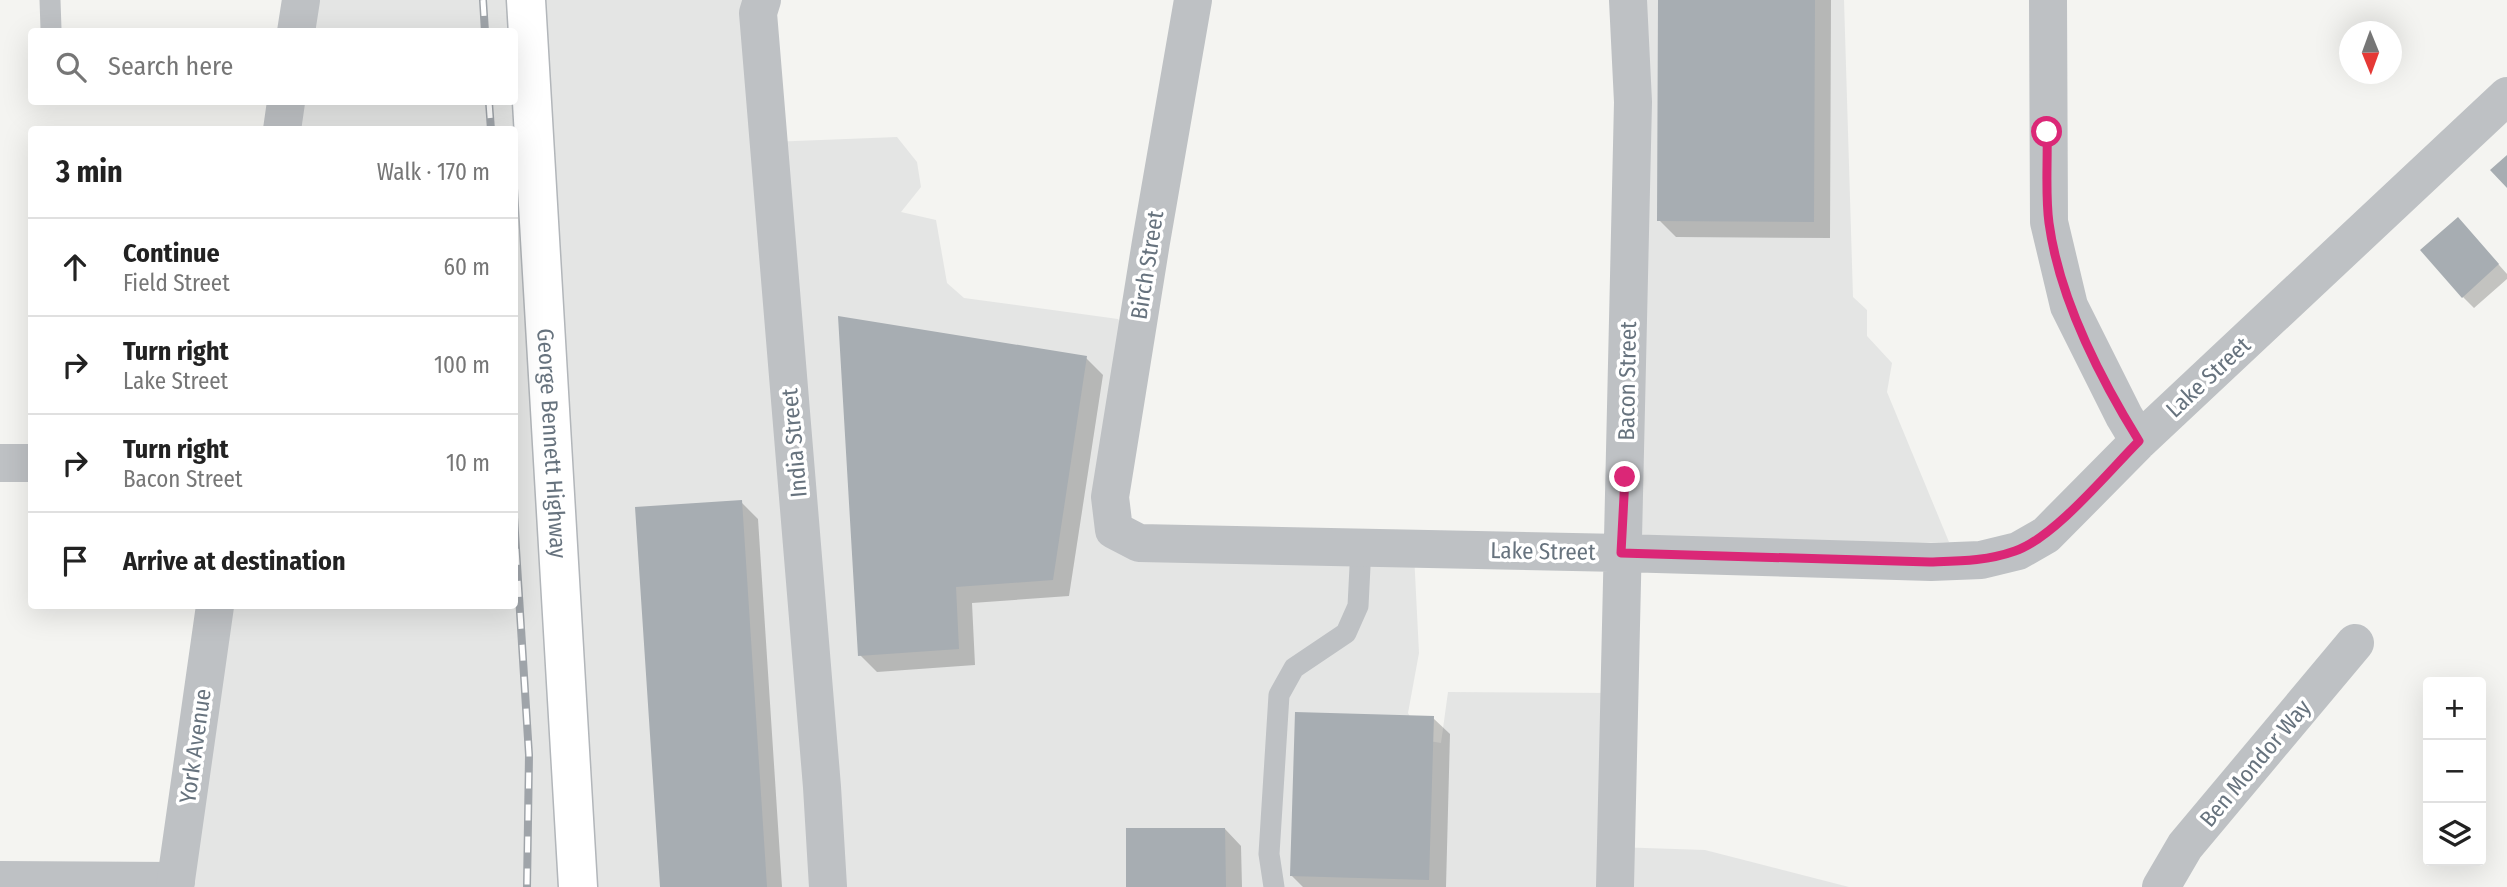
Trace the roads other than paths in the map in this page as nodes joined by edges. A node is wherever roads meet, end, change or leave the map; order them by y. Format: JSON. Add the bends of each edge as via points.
{"nodes":[{"id":1,"x":50,"y":0,"type":"edge"},
{"id":2,"x":301,"y":0,"type":"edge"},
{"id":3,"x":526,"y":0,"type":"edge"},
{"id":4,"x":762,"y":0,"type":"edge"},
{"id":5,"x":1193,"y":0,"type":"edge"},
{"id":6,"x":1628,"y":0,"type":"edge"},
{"id":7,"x":2048,"y":0,"type":"edge"},
{"id":8,"x":51,"y":28,"type":"edge"},
{"id":9,"x":297,"y":28,"type":"edge"},
{"id":10,"x":2507,"y":96,"type":"edge"},
{"id":11,"x":286,"y":105,"type":"edge"},
{"id":12,"x":283,"y":126,"type":"edge"},
{"id":13,"x":2139,"y":441,"type":"junction"},
{"id":14,"x":0,"y":463,"type":"edge"},
{"id":15,"x":28,"y":463,"type":"edge"},
{"id":16,"x":1114,"y":530,"type":"joint"},
{"id":17,"x":1361,"y":547,"type":"junction"},
{"id":18,"x":1621,"y":553,"type":"junction"},
{"id":19,"x":215,"y":609,"type":"edge"},
{"id":20,"x":2355,"y":643,"type":"dead end"},
{"id":21,"x":0,"y":880,"type":"edge"},
{"id":22,"x":176,"y":884,"type":"edge"},
{"id":23,"x":578,"y":887,"type":"edge"},
{"id":24,"x":828,"y":887,"type":"edge"},
{"id":25,"x":1274,"y":887,"type":"edge"},
{"id":26,"x":1615,"y":887,"type":"edge"},
{"id":27,"x":2161,"y":887,"type":"edge"}],
"edges":[{"from":1,"to":8,"type":"lane"},
{"from":2,"to":9,"type":"street"},
{"from":3,"to":23,"type":"main road","name":"George Bennett Highway"},
{"from":4,"to":24,"type":"street","name":"India Street","via":[[758,13]]},
{"from":5,"to":16,"type":"street","name":"Birch Street","via":[[1111,497]]},
{"from":6,"to":18,"type":"street","name":"Bacon Street","via":[[1633,102]]},
{"from":7,"to":13,"type":"street","via":[[2051,233],[2069,306]]},
{"from":10,"to":13,"type":"street","name":"Lake Street"},
{"from":11,"to":12,"type":"street"},
{"from":13,"to":18,"type":"street","name":"Lake Street","via":[[2046,535],[2018,551],[1981,560]]},
{"from":14,"to":15,"type":"street"},
{"from":16,"to":17,"type":"street","name":"Lake Street","via":[[1139,543]]},
{"from":17,"to":18,"type":"street","name":"Lake Street"},
{"from":17,"to":25,"type":"lane","via":[[1358,606],[1346,633],[1294,668],[1279,695],[1269,854]]},
{"from":18,"to":26,"type":"street","name":"Bacon Street"},
{"from":19,"to":22,"type":"street","name":"York Avenue"},
{"from":20,"to":27,"type":"street","name":"Ben Mondor Way","via":[[2185,846]]},
{"from":21,"to":22,"type":"street"}]}
